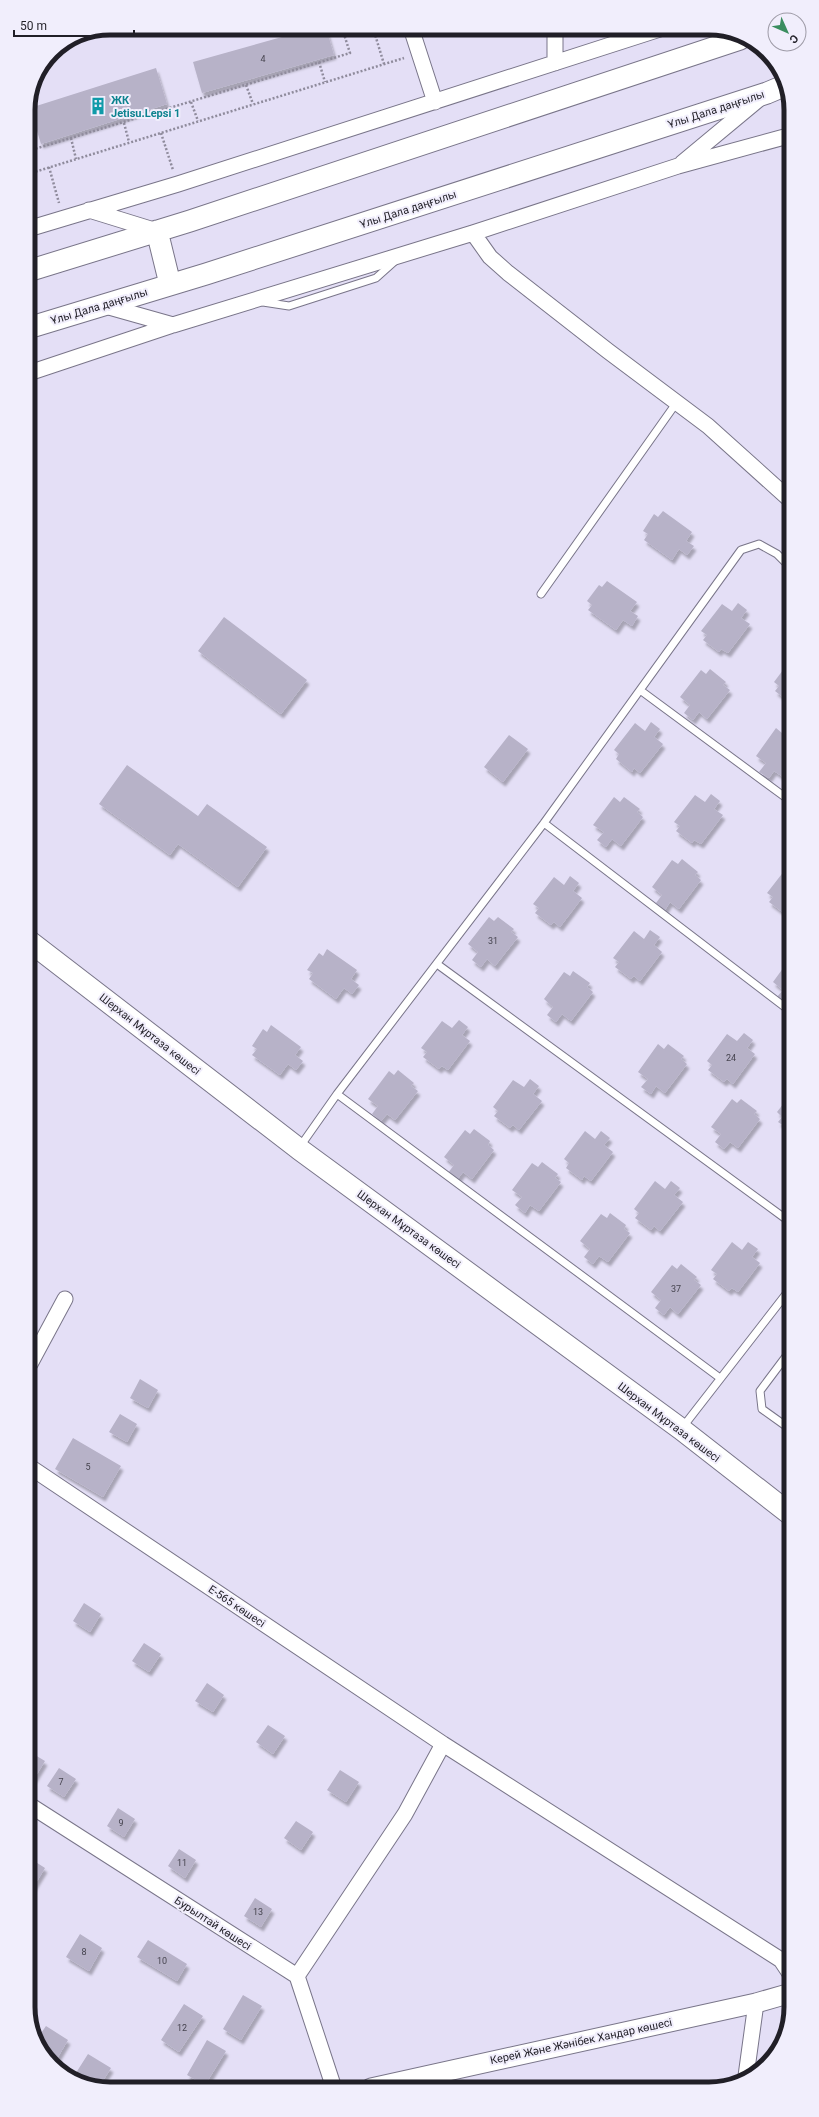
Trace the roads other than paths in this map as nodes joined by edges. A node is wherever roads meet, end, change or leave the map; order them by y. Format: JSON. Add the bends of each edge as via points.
{"nodes":[{"id":1,"x":413,"y":35,"type":"edge"},
{"id":2,"x":555,"y":35,"type":"edge"},
{"id":3,"x":641,"y":35,"type":"edge"},
{"id":4,"x":736,"y":40,"type":"edge"},
{"id":5,"x":556,"y":63,"type":"junction"},
{"id":6,"x":780,"y":87,"type":"edge"},
{"id":7,"x":766,"y":93,"type":"junction"},
{"id":8,"x":435,"y":102,"type":"junction"},
{"id":9,"x":784,"y":137,"type":"edge"},
{"id":10,"x":678,"y":166,"type":"junction"},
{"id":11,"x":89,"y":210,"type":"junction"},
{"id":12,"x":35,"y":227,"type":"edge"},
{"id":13,"x":157,"y":230,"type":"junction"},
{"id":14,"x":473,"y":233,"type":"junction"},
{"id":15,"x":35,"y":269,"type":"edge"},
{"id":16,"x":170,"y":284,"type":"junction"},
{"id":17,"x":101,"y":305,"type":"junction"},
{"id":18,"x":173,"y":325,"type":"junction"},
{"id":19,"x":35,"y":326,"type":"edge"},
{"id":20,"x":35,"y":371,"type":"edge"},
{"id":21,"x":677,"y":402,"type":"junction"},
{"id":22,"x":784,"y":494,"type":"edge"},
{"id":23,"x":784,"y":561,"type":"edge"},
{"id":24,"x":541,"y":594,"type":"dead end"},
{"id":25,"x":640,"y":690,"type":"junction"},
{"id":26,"x":784,"y":796,"type":"edge"},
{"id":27,"x":544,"y":823,"type":"junction"},
{"id":28,"x":35,"y":946,"type":"edge"},
{"id":29,"x":437,"y":964,"type":"junction"},
{"id":30,"x":784,"y":1006,"type":"edge"},
{"id":31,"x":337,"y":1094,"type":"junction"},
{"id":32,"x":299,"y":1148,"type":"junction"},
{"id":33,"x":784,"y":1218,"type":"edge"},
{"id":34,"x":784,"y":1297,"type":"edge"},
{"id":35,"x":65,"y":1299,"type":"dead end"},
{"id":36,"x":35,"y":1355,"type":"edge"},
{"id":37,"x":784,"y":1359,"type":"edge"},
{"id":38,"x":720,"y":1378,"type":"junction"},
{"id":39,"x":784,"y":1425,"type":"edge"},
{"id":40,"x":681,"y":1429,"type":"junction"},
{"id":41,"x":35,"y":1470,"type":"edge"},
{"id":42,"x":784,"y":1509,"type":"edge"},
{"id":43,"x":443,"y":1744,"type":"junction"},
{"id":44,"x":35,"y":1809,"type":"edge"},
{"id":45,"x":784,"y":1964,"type":"edge"},
{"id":46,"x":296,"y":1976,"type":"junction"},
{"id":47,"x":784,"y":1995,"type":"edge"},
{"id":48,"x":756,"y":2002,"type":"junction"},
{"id":49,"x":747,"y":2071,"type":"edge"},
{"id":50,"x":332,"y":2082,"type":"edge"},
{"id":51,"x":398,"y":2082,"type":"edge"}],
"edges":[{"from":1,"to":8,"type":"street"},
{"from":2,"to":5,"type":"street"},
{"from":3,"to":5,"type":"street"},
{"from":4,"to":13,"type":"main road"},
{"from":5,"to":8,"type":"street"},
{"from":6,"to":7,"type":"main road","name":"Ұлы Дала даңғылы"},
{"from":7,"to":10,"type":"street"},
{"from":7,"to":16,"type":"main road","name":"Ұлы Дала даңғылы"},
{"from":8,"to":11,"type":"street"},
{"from":9,"to":10,"type":"street"},
{"from":10,"to":14,"type":"street"},
{"from":11,"to":12,"type":"street"},
{"from":11,"to":13,"type":"street"},
{"from":13,"to":15,"type":"main road"},
{"from":13,"to":16,"type":"main road"},
{"from":14,"to":18,"type":"street"},
{"from":14,"to":21,"type":"street","via":[[490,257],[508,273]]},
{"from":16,"to":17,"type":"main road","name":"Ұлы Дала даңғылы"},
{"from":17,"to":18,"type":"street"},
{"from":17,"to":19,"type":"main road","name":"Ұлы Дала даңғылы"},
{"from":18,"to":20,"type":"street"},
{"from":21,"to":22,"type":"street","via":[[708,426]]},
{"from":21,"to":24,"type":"lane"},
{"from":23,"to":25,"type":"lane","via":[[759,544],[741,550]]},
{"from":25,"to":26,"type":"lane"},
{"from":25,"to":27,"type":"lane"},
{"from":27,"to":29,"type":"lane"},
{"from":27,"to":30,"type":"lane"},
{"from":28,"to":32,"type":"main road","name":"Шерхан Мұртаза көшесі"},
{"from":29,"to":31,"type":"lane"},
{"from":29,"to":33,"type":"lane"},
{"from":31,"to":32,"type":"lane"},
{"from":31,"to":38,"type":"lane"},
{"from":32,"to":40,"type":"main road","name":"Шерхан Мұртаза көшесі"},
{"from":34,"to":38,"type":"lane"},
{"from":35,"to":36,"type":"street"},
{"from":37,"to":39,"type":"lane","via":[[760,1391],[762,1409]]},
{"from":38,"to":40,"type":"lane"},
{"from":40,"to":42,"type":"main road","name":"Шерхан Мұртаза көшесі"},
{"from":41,"to":43,"type":"street","name":"Е-565 көшесі"},
{"from":43,"to":45,"type":"street","name":"Е-565 көшесі","via":[[781,1960]]},
{"from":43,"to":46,"type":"street","via":[[405,1814]]},
{"from":44,"to":46,"type":"street","name":"Бурылтай көшесі"},
{"from":46,"to":50,"type":"street"},
{"from":47,"to":48,"type":"street","name":"Керей Және Жәнібек Хандар көшесі"},
{"from":48,"to":49,"type":"street"},
{"from":48,"to":51,"type":"street","name":"Керей Және Жәнібек Хандар көшесі"}]}
